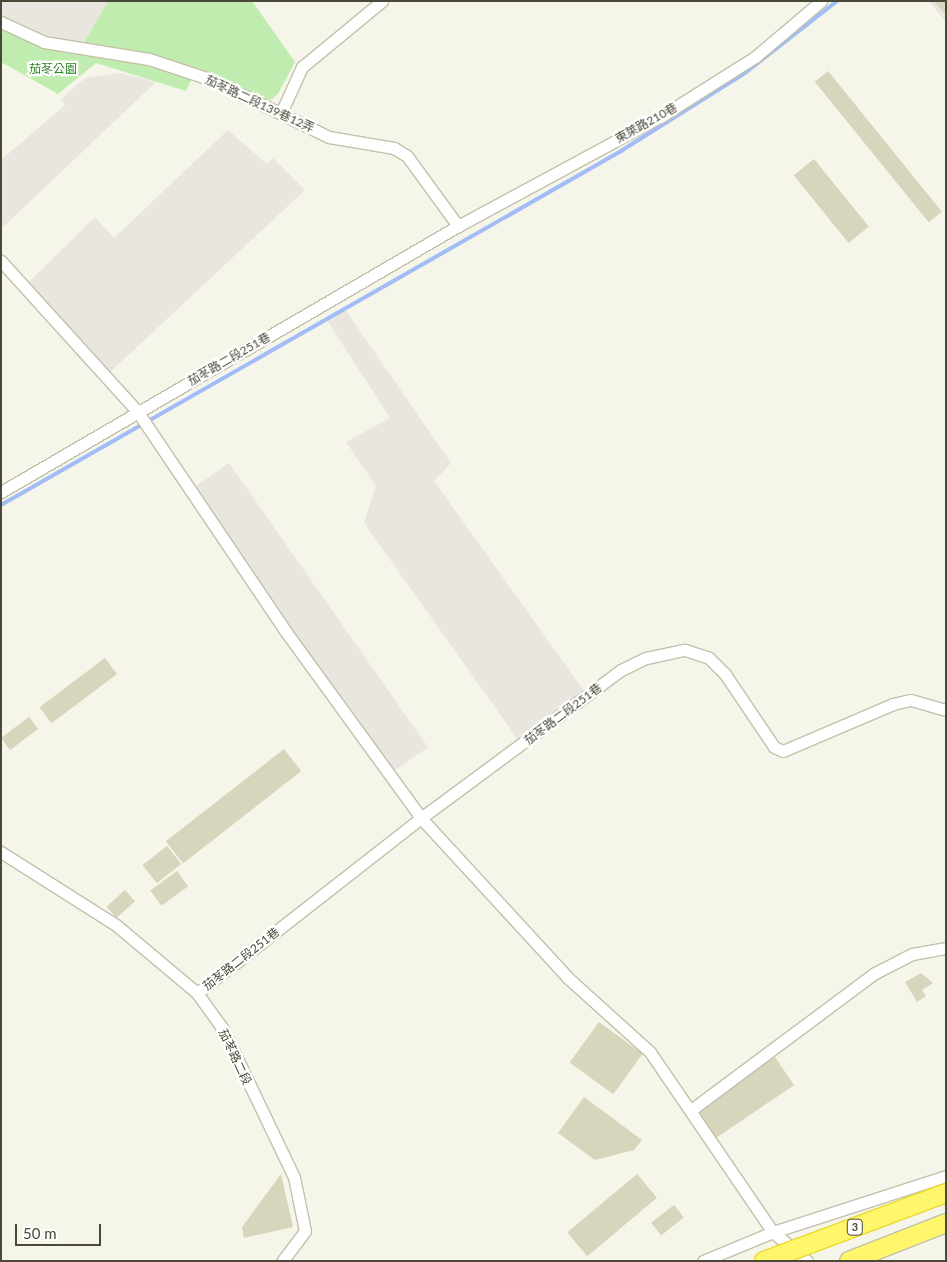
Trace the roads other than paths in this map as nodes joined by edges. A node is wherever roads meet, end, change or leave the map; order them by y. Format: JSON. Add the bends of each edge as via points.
{"nodes":[{"id":1,"x":382,"y":1,"type":"edge"},
{"id":2,"x":821,"y":1,"type":"edge"},
{"id":3,"x":1,"y":22,"type":"edge"},
{"id":4,"x":281,"y":113,"type":"junction"},
{"id":5,"x":458,"y":226,"type":"junction"},
{"id":6,"x":1,"y":260,"type":"edge"},
{"id":7,"x":137,"y":411,"type":"junction"},
{"id":8,"x":1,"y":492,"type":"edge"},
{"id":9,"x":946,"y":710,"type":"edge"},
{"id":10,"x":421,"y":818,"type":"junction"},
{"id":11,"x":1,"y":852,"type":"edge"},
{"id":12,"x":946,"y":948,"type":"edge"},
{"id":13,"x":197,"y":993,"type":"junction"},
{"id":14,"x":691,"y":1110,"type":"junction"},
{"id":15,"x":946,"y":1176,"type":"edge"},
{"id":16,"x":946,"y":1193,"type":"edge"},
{"id":17,"x":946,"y":1224,"type":"edge"},
{"id":18,"x":773,"y":1232,"type":"junction"},
{"id":19,"x":282,"y":1261,"type":"edge"},
{"id":20,"x":703,"y":1261,"type":"edge"},
{"id":21,"x":764,"y":1261,"type":"edge"},
{"id":22,"x":807,"y":1261,"type":"edge"},
{"id":23,"x":849,"y":1261,"type":"edge"}],
"edges":[{"from":1,"to":4,"type":"street","via":[[302,67]]},
{"from":2,"to":5,"type":"street","name":"東萊路210巷","via":[[717,82]]},
{"from":3,"to":4,"type":"street","name":"茄苳路二段139巷12弄","via":[[44,42],[149,59],[212,80]]},
{"from":4,"to":5,"type":"street","name":"茄苳路二段139巷12弄","via":[[329,137],[394,148],[407,156]]},
{"from":5,"to":7,"type":"street","name":"茄苳路二段251巷"},
{"from":6,"to":7,"type":"street"},
{"from":7,"to":8,"type":"street","name":"茄苳路二段251巷"},
{"from":7,"to":10,"type":"street","via":[[292,640]]},
{"from":9,"to":10,"type":"street","name":"茄苳路二段251巷","via":[[912,700],[893,704],[783,751],[774,747],[725,674],[709,658],[685,650],[646,658],[621,670]]},
{"from":10,"to":13,"type":"street","name":"茄苳路二段251巷"},
{"from":10,"to":14,"type":"street","via":[[567,977],[630,1030]]},
{"from":11,"to":13,"type":"street","name":"茄苳路二段","via":[[116,925]]},
{"from":12,"to":14,"type":"street","via":[[912,954],[875,973]]},
{"from":13,"to":19,"type":"street","name":"茄苳路二段","via":[[223,1029],[294,1177],[305,1231]]},
{"from":14,"to":18,"type":"street"},
{"from":15,"to":18,"type":"street"},
{"from":16,"to":21,"type":"highway","number":"3","bridge":true},
{"from":17,"to":23,"type":"highway","number":"3"},
{"from":18,"to":20,"type":"street"},
{"from":18,"to":22,"type":"street"}]}
